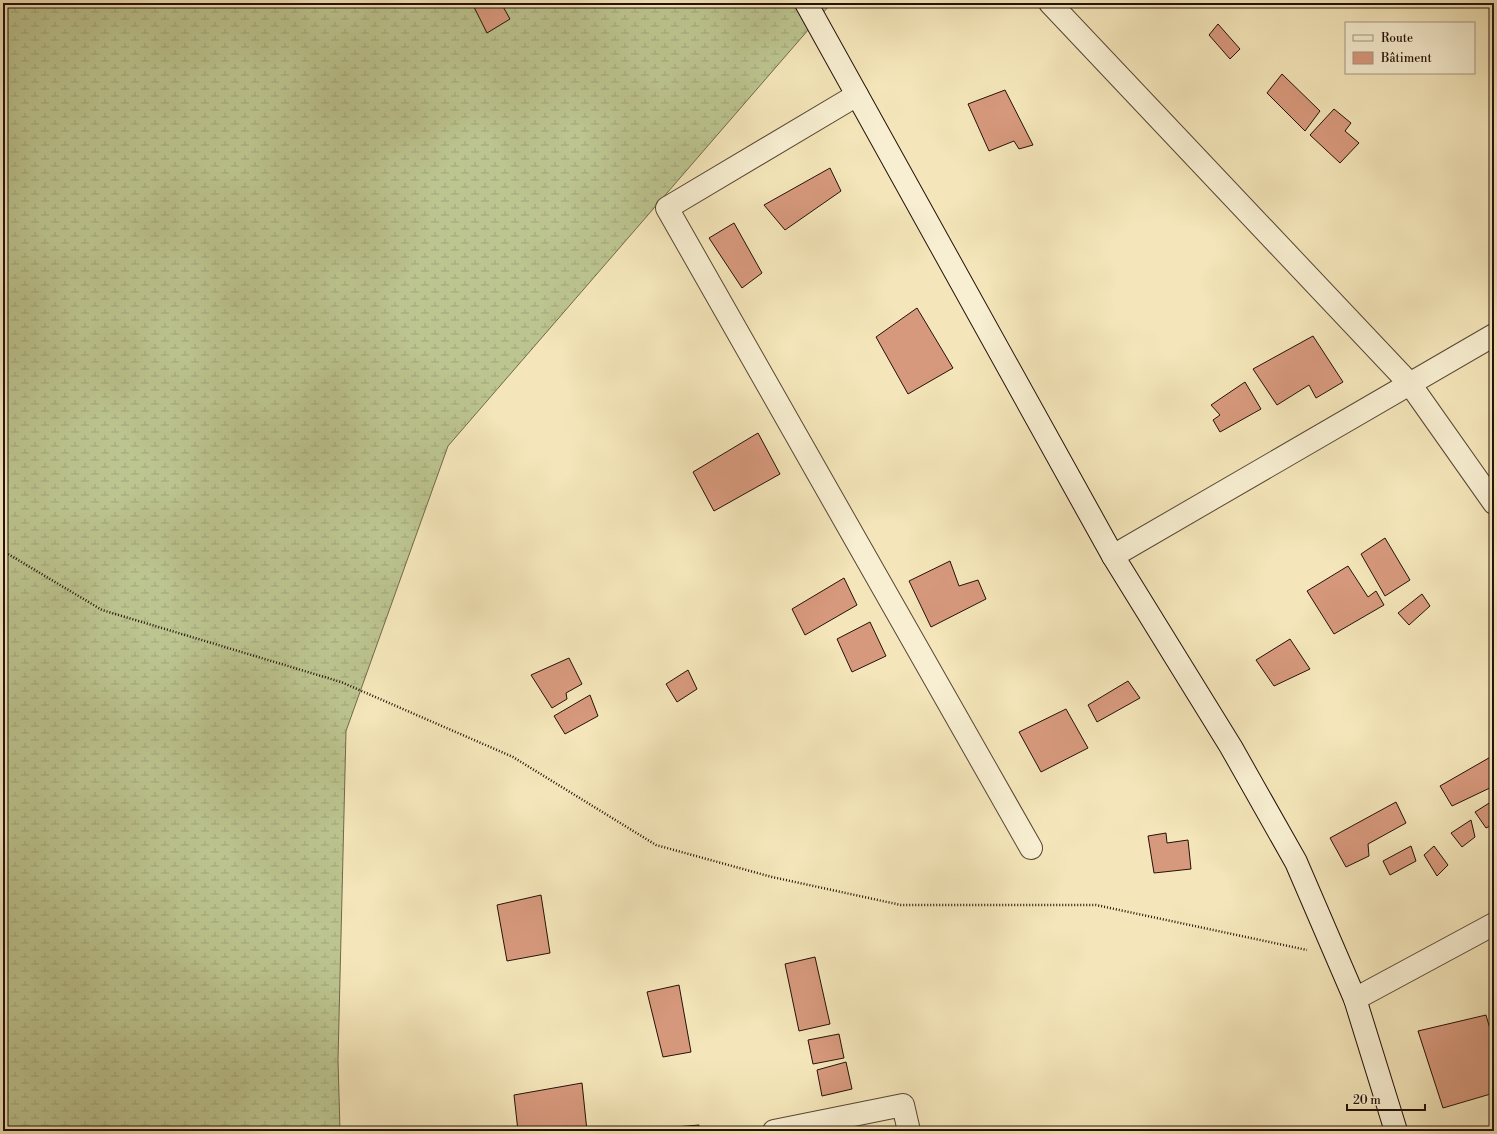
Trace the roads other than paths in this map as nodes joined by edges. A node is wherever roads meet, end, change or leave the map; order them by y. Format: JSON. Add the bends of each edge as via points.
{"nodes":[{"id":1,"x":806,"y":3,"type":"edge"},
{"id":2,"x":1050,"y":3,"type":"edge"},
{"id":3,"x":857,"y":95,"type":"junction"},
{"id":4,"x":1494,"y":335,"type":"edge"},
{"id":5,"x":1410,"y":384,"type":"junction"},
{"id":6,"x":1494,"y":503,"type":"edge"},
{"id":7,"x":1113,"y":556,"type":"junction"},
{"id":8,"x":1031,"y":848,"type":"dead end"},
{"id":9,"x":1494,"y":924,"type":"edge"},
{"id":10,"x":1356,"y":999,"type":"junction"},
{"id":11,"x":774,"y":1131,"type":"edge"},
{"id":12,"x":909,"y":1131,"type":"edge"},
{"id":13,"x":1396,"y":1131,"type":"edge"}],
"edges":[{"from":1,"to":3,"type":"street"},
{"from":2,"to":5,"type":"street"},
{"from":3,"to":7,"type":"street"},
{"from":3,"to":8,"type":"street","via":[[667,208]]},
{"from":4,"to":5,"type":"street"},
{"from":5,"to":6,"type":"street"},
{"from":5,"to":7,"type":"street"},
{"from":7,"to":10,"type":"street","via":[[1231,747],[1296,862]]},
{"from":9,"to":10,"type":"street"},
{"from":10,"to":13,"type":"street"},
{"from":11,"to":12,"type":"street","via":[[903,1105]]}]}
